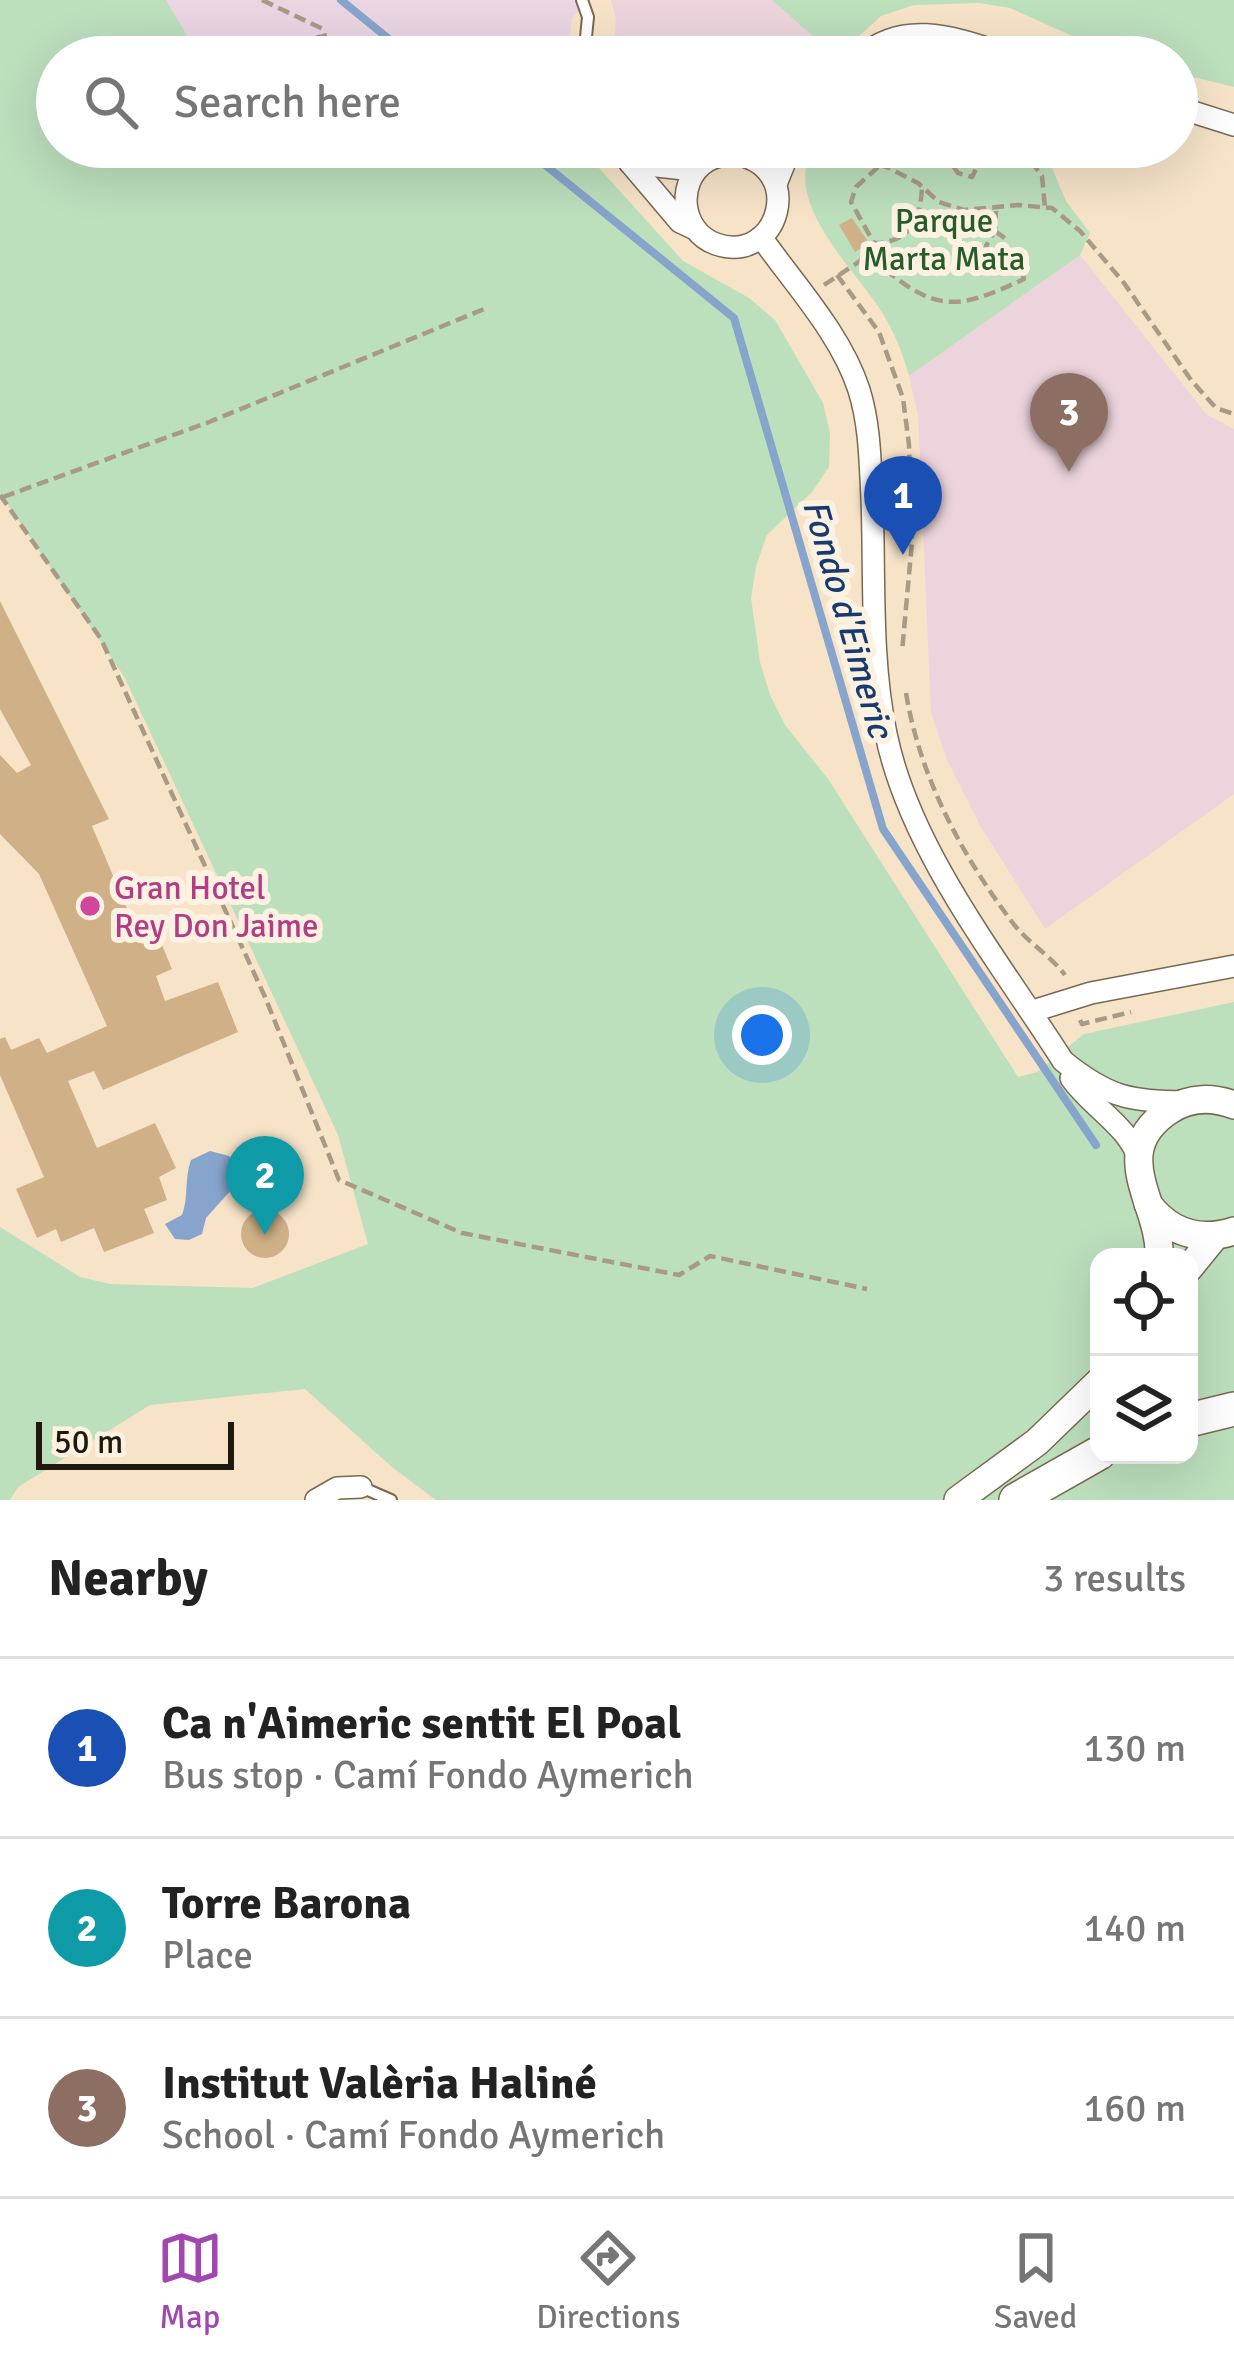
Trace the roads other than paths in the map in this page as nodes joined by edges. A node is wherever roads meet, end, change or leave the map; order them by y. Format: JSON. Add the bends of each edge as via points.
{"nodes":[{"id":1,"x":582,"y":0,"type":"edge"},
{"id":2,"x":586,"y":36,"type":"edge"},
{"id":3,"x":898,"y":36,"type":"edge"},
{"id":4,"x":946,"y":36,"type":"edge"},
{"id":5,"x":1198,"y":114,"type":"edge"},
{"id":6,"x":1234,"y":125,"type":"edge"},
{"id":7,"x":634,"y":168,"type":"edge"},
{"id":8,"x":698,"y":168,"type":"edge"},
{"id":9,"x":763,"y":168,"type":"edge"},
{"id":10,"x":782,"y":168,"type":"edge"},
{"id":11,"x":776,"y":184,"type":"junction"},
{"id":12,"x":695,"y":229,"type":"junction"},
{"id":13,"x":761,"y":237,"type":"junction"},
{"id":14,"x":1234,"y":966,"type":"edge"},
{"id":15,"x":1034,"y":1011,"type":"junction"},
{"id":16,"x":1063,"y":1061,"type":"junction"},
{"id":17,"x":1188,"y":1102,"type":"junction"},
{"id":18,"x":1234,"y":1105,"type":"edge"},
{"id":19,"x":1139,"y":1160,"type":"junction"},
{"id":20,"x":1146,"y":1200,"type":"junction"},
{"id":21,"x":1224,"y":1233,"type":"edge"},
{"id":22,"x":1157,"y":1248,"type":"edge"},
{"id":23,"x":1198,"y":1259,"type":"edge"},
{"id":24,"x":1090,"y":1391,"type":"edge"},
{"id":25,"x":1234,"y":1409,"type":"edge"},
{"id":26,"x":1198,"y":1418,"type":"edge"},
{"id":27,"x":1090,"y":1458,"type":"edge"},
{"id":28,"x":361,"y":1487,"type":"joint"},
{"id":29,"x":316,"y":1500,"type":"edge"},
{"id":30,"x":391,"y":1500,"type":"edge"},
{"id":31,"x":958,"y":1500,"type":"edge"},
{"id":32,"x":1016,"y":1500,"type":"edge"}],
"edges":[{"from":1,"to":2,"type":"lane"},
{"from":3,"to":4,"type":"street"},
{"from":5,"to":6,"type":"street"},
{"from":7,"to":12,"type":"street"},
{"from":8,"to":12,"type":"street","via":[[686,206]]},
{"from":9,"to":11,"type":"street"},
{"from":10,"to":11,"type":"street"},
{"from":11,"to":13,"type":"street","via":[[776,217]]},
{"from":12,"to":13,"type":"street","via":[[730,247]]},
{"from":13,"to":15,"type":"street","via":[[858,388],[869,439],[878,680],[904,795],[932,855]]},
{"from":14,"to":15,"type":"street"},
{"from":15,"to":16,"type":"street"},
{"from":16,"to":17,"type":"street","via":[[1109,1093]]},
{"from":16,"to":19,"type":"street"},
{"from":17,"to":18,"type":"street"},
{"from":17,"to":19,"type":"street","via":[[1152,1127]]},
{"from":19,"to":20,"type":"street"},
{"from":20,"to":21,"type":"street","via":[[1175,1228]]},
{"from":20,"to":22,"type":"street"},
{"from":21,"to":23,"type":"street"},
{"from":24,"to":31,"type":"street"},
{"from":25,"to":26,"type":"highway"},
{"from":27,"to":32,"type":"highway"},
{"from":28,"to":29,"type":"street"},
{"from":28,"to":30,"type":"lane"}]}
